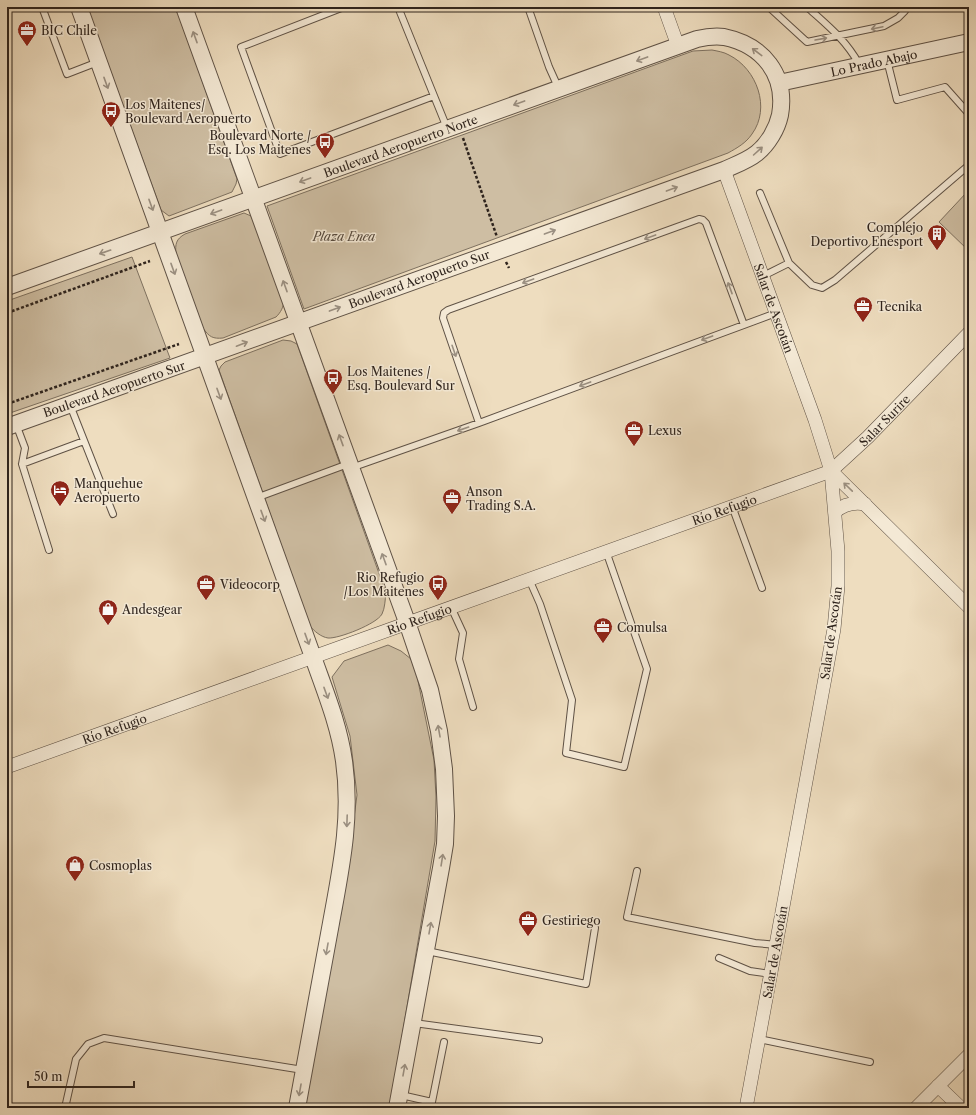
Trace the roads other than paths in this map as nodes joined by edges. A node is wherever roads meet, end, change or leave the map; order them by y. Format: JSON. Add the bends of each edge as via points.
{"nodes":[{"id":1,"x":42,"y":7,"type":"edge"},
{"id":2,"x":79,"y":7,"type":"edge"},
{"id":3,"x":184,"y":7,"type":"edge"},
{"id":4,"x":344,"y":7,"type":"edge"},
{"id":5,"x":398,"y":7,"type":"edge"},
{"id":6,"x":528,"y":7,"type":"edge"},
{"id":7,"x":664,"y":7,"type":"edge"},
{"id":8,"x":774,"y":7,"type":"edge"},
{"id":9,"x":807,"y":7,"type":"edge"},
{"id":10,"x":904,"y":7,"type":"edge"},
{"id":11,"x":840,"y":36,"type":"junction"},
{"id":12,"x":969,"y":42,"type":"edge"},
{"id":13,"x":678,"y":46,"type":"junction"},
{"id":14,"x":887,"y":60,"type":"junction"},
{"id":15,"x":99,"y":62,"type":"junction"},
{"id":16,"x":860,"y":66,"type":"junction"},
{"id":17,"x":779,"y":84,"type":"junction"},
{"id":18,"x":558,"y":89,"type":"junction"},
{"id":19,"x":434,"y":96,"type":"junction"},
{"id":20,"x":969,"y":114,"type":"edge"},
{"id":21,"x":447,"y":129,"type":"junction"},
{"id":22,"x":969,"y":165,"type":"edge"},
{"id":23,"x":724,"y":170,"type":"junction"},
{"id":24,"x":760,"y":193,"type":"dead end"},
{"id":25,"x":253,"y":199,"type":"junction"},
{"id":26,"x":160,"y":232,"type":"junction"},
{"id":27,"x":789,"y":264,"type":"junction"},
{"id":28,"x":763,"y":276,"type":"junction"},
{"id":29,"x":7,"y":287,"type":"edge"},
{"id":30,"x":776,"y":313,"type":"junction"},
{"id":31,"x":299,"y":322,"type":"junction"},
{"id":32,"x":744,"y":325,"type":"junction"},
{"id":33,"x":969,"y":333,"type":"edge"},
{"id":34,"x":206,"y":357,"type":"junction"},
{"id":35,"x":70,"y":405,"type":"junction"},
{"id":36,"x":479,"y":424,"type":"junction"},
{"id":37,"x":11,"y":426,"type":"edge"},
{"id":38,"x":84,"y":442,"type":"junction"},
{"id":39,"x":22,"y":464,"type":"junction"},
{"id":40,"x":350,"y":466,"type":"junction"},
{"id":41,"x":831,"y":471,"type":"junction"},
{"id":42,"x":256,"y":498,"type":"junction"},
{"id":43,"x":866,"y":504,"type":"junction"},
{"id":44,"x":732,"y":506,"type":"junction"},
{"id":45,"x":835,"y":512,"type":"junction"},
{"id":46,"x":113,"y":514,"type":"dead end"},
{"id":47,"x":49,"y":550,"type":"dead end"},
{"id":48,"x":606,"y":552,"type":"junction"},
{"id":49,"x":529,"y":579,"type":"junction"},
{"id":50,"x":762,"y":588,"type":"dead end"},
{"id":51,"x":451,"y":607,"type":"junction"},
{"id":52,"x":969,"y":607,"type":"edge"},
{"id":53,"x":407,"y":622,"type":"junction"},
{"id":54,"x":313,"y":656,"type":"junction"},
{"id":55,"x":473,"y":707,"type":"dead end"},
{"id":56,"x":7,"y":767,"type":"edge"},
{"id":57,"x":637,"y":871,"type":"dead end"},
{"id":58,"x":595,"y":928,"type":"dead end"},
{"id":59,"x":777,"y":945,"type":"junction"},
{"id":60,"x":426,"y":950,"type":"junction"},
{"id":61,"x":719,"y":958,"type":"dead end"},
{"id":62,"x":772,"y":974,"type":"junction"},
{"id":63,"x":412,"y":1022,"type":"junction"},
{"id":64,"x":759,"y":1039,"type":"junction"},
{"id":65,"x":539,"y":1040,"type":"dead end"},
{"id":66,"x":444,"y":1042,"type":"dead end"},
{"id":67,"x":969,"y":1055,"type":"edge"},
{"id":68,"x":870,"y":1062,"type":"dead end"},
{"id":69,"x":303,"y":1070,"type":"junction"},
{"id":70,"x":938,"y":1086,"type":"junction"},
{"id":71,"x":398,"y":1101,"type":"edge"},
{"id":72,"x":65,"y":1108,"type":"edge"},
{"id":73,"x":297,"y":1108,"type":"edge"},
{"id":74,"x":746,"y":1108,"type":"edge"},
{"id":75,"x":916,"y":1108,"type":"edge"},
{"id":76,"x":961,"y":1108,"type":"edge"}],
"edges":[{"from":1,"to":15,"type":"lane","via":[[67,74]]},
{"from":2,"to":15,"type":"street"},
{"from":25,"to":3,"type":"street","one_way":true},
{"from":4,"to":19,"type":"lane","via":[[241,47],[280,154]]},
{"from":5,"to":19,"type":"lane"},
{"from":6,"to":18,"type":"lane"},
{"from":7,"to":13,"type":"street"},
{"from":8,"to":11,"type":"lane","one_way":true,"via":[[771,9],[807,42]]},
{"from":9,"to":11,"type":"lane"},
{"from":10,"to":11,"type":"lane","one_way":true,"via":[[905,11],[898,18],[884,26]]},
{"from":11,"to":16,"type":"lane","via":[[852,50]]},
{"from":12,"to":14,"type":"street","name":"Lo Prado Abajo"},
{"from":17,"to":13,"type":"street","name":"Boulevard Aeropuerto Norte","one_way":true,"via":[[776,74],[765,59],[741,42],[711,36]]},
{"from":13,"to":18,"type":"street","name":"Boulevard Aeropuerto Norte","one_way":true},
{"from":14,"to":16,"type":"street","name":"Lo Prado Abajo"},
{"from":14,"to":20,"type":"lane","via":[[897,100],[945,87]]},
{"from":15,"to":26,"type":"street","one_way":true},
{"from":16,"to":17,"type":"street","name":"Lo Prado Abajo"},
{"from":23,"to":17,"type":"street","name":"Boulevard Aeropuerto Sur","one_way":true,"via":[[744,162],[767,142],[779,119]]},
{"from":18,"to":21,"type":"street","name":"Boulevard Aeropuerto Norte","one_way":true},
{"from":19,"to":21,"type":"lane"},
{"from":21,"to":25,"type":"street","name":"Boulevard Aeropuerto Norte","one_way":true},
{"from":22,"to":27,"type":"lane","via":[[835,280],[822,288],[812,285]]},
{"from":23,"to":28,"type":"street","name":"Salar de Ascotán"},
{"from":31,"to":23,"type":"street","name":"Boulevard Aeropuerto Sur","one_way":true},
{"from":24,"to":27,"type":"lane"},
{"from":25,"to":26,"type":"street","name":"Boulevard Aeropuerto Norte","one_way":true},
{"from":31,"to":25,"type":"street","one_way":true},
{"from":26,"to":29,"type":"street","name":"Boulevard Aeropuerto Norte","one_way":true},
{"from":26,"to":34,"type":"street","one_way":true},
{"from":27,"to":28,"type":"lane"},
{"from":28,"to":30,"type":"street","name":"Salar de Ascotán"},
{"from":30,"to":32,"type":"lane"},
{"from":30,"to":41,"type":"street","name":"Salar de Ascotán"},
{"from":34,"to":31,"type":"street","name":"Boulevard Aeropuerto Sur","one_way":true},
{"from":40,"to":31,"type":"street","one_way":true},
{"from":32,"to":36,"type":"lane","one_way":true},
{"from":32,"to":36,"type":"lane","one_way":true,"via":[[706,223],[699,219],[448,310],[443,318]]},
{"from":33,"to":41,"type":"street","name":"Salar Surire","via":[[868,437]]},
{"from":34,"to":35,"type":"street","name":"Boulevard Aeropuerto Sur"},
{"from":34,"to":42,"type":"street","one_way":true},
{"from":35,"to":37,"type":"street","name":"Boulevard Aeropuerto Sur"},
{"from":35,"to":38,"type":"lane"},
{"from":36,"to":40,"type":"lane","one_way":true},
{"from":37,"to":39,"type":"lane","via":[[25,448]]},
{"from":38,"to":39,"type":"lane"},
{"from":38,"to":46,"type":"lane"},
{"from":39,"to":47,"type":"lane"},
{"from":40,"to":42,"type":"lane"},
{"from":53,"to":40,"type":"street","one_way":true},
{"from":43,"to":41,"type":"street","one_way":true},
{"from":41,"to":44,"type":"street","name":"Río Refugio"},
{"from":41,"to":45,"type":"street","name":"Salar de Ascotán"},
{"from":42,"to":54,"type":"street","one_way":true},
{"from":43,"to":45,"type":"street","via":[[847,504]]},
{"from":43,"to":52,"type":"street"},
{"from":44,"to":48,"type":"street","name":"Río Refugio"},
{"from":44,"to":50,"type":"lane"},
{"from":45,"to":59,"type":"street","name":"Salar de Ascotán","via":[[838,551],[836,609]]},
{"from":48,"to":49,"type":"street","name":"Río Refugio"},
{"from":48,"to":49,"type":"lane","via":[[647,669],[624,768],[566,753],[572,700]]},
{"from":49,"to":51,"type":"street","name":"Río Refugio"},
{"from":51,"to":53,"type":"street","name":"Río Refugio"},
{"from":51,"to":55,"type":"lane","via":[[463,634],[459,659]]},
{"from":53,"to":54,"type":"street","name":"Río Refugio"},
{"from":60,"to":53,"type":"street","one_way":true,"via":[[445,844],[446,798],[439,731],[430,690]]},
{"from":54,"to":56,"type":"street","name":"Río Refugio"},
{"from":54,"to":69,"type":"street","one_way":true,"via":[[342,745],[347,819],[344,850]]},
{"from":57,"to":59,"type":"lane","via":[[627,917],[755,943]]},
{"from":58,"to":60,"type":"lane","via":[[586,984]]},
{"from":59,"to":62,"type":"street","name":"Salar de Ascotán"},
{"from":60,"to":63,"type":"street"},
{"from":61,"to":62,"type":"lane","via":[[750,971]]},
{"from":62,"to":64,"type":"street","name":"Salar de Ascotán"},
{"from":63,"to":65,"type":"lane"},
{"from":71,"to":63,"type":"street","one_way":true},
{"from":64,"to":68,"type":"lane"},
{"from":64,"to":74,"type":"street","name":"Salar de Ascotán"},
{"from":66,"to":71,"type":"lane","via":[[432,1102]]},
{"from":67,"to":70,"type":"street"},
{"from":69,"to":72,"type":"lane","via":[[104,1038],[88,1044],[76,1059]]},
{"from":69,"to":73,"type":"street","one_way":true},
{"from":70,"to":75,"type":"street"},
{"from":70,"to":76,"type":"street"}]}
